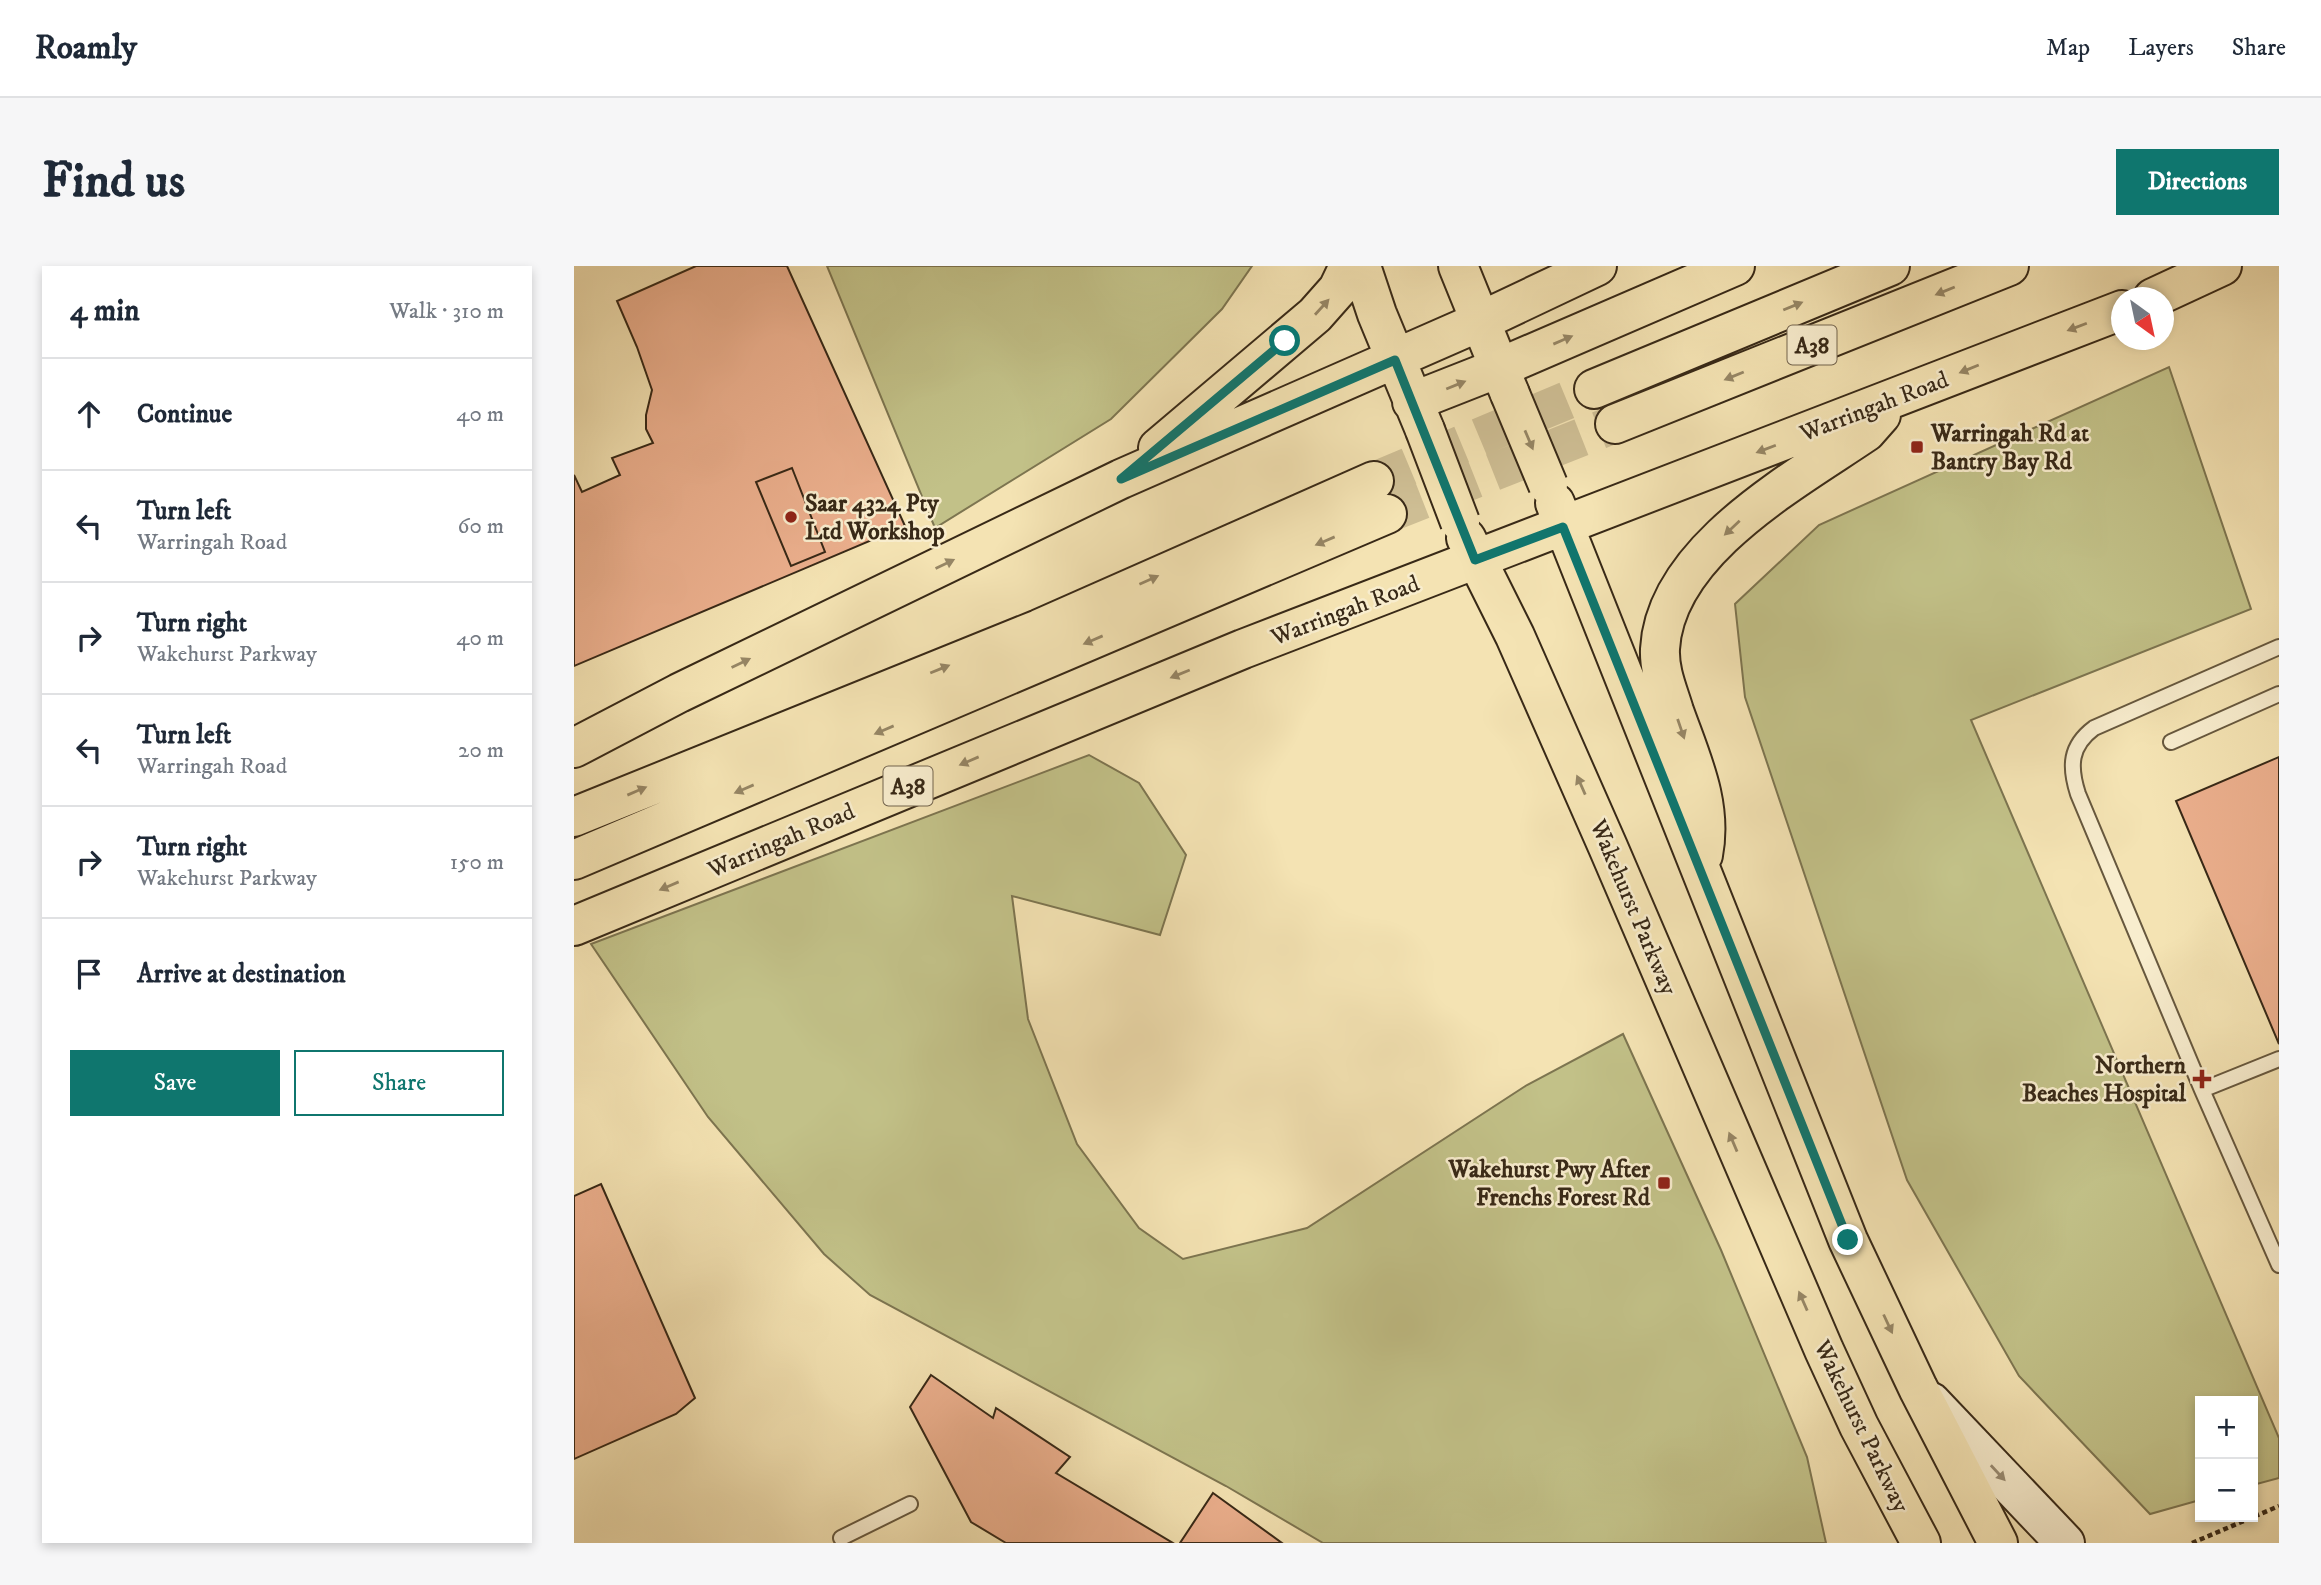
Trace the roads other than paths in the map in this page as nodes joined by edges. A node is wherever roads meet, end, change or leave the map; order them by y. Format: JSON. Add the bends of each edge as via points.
{"nodes":[{"id":1,"x":1349,"y":266,"type":"edge"},
{"id":2,"x":1361,"y":266,"type":"edge"},
{"id":3,"x":1458,"y":266,"type":"edge"},
{"id":4,"x":1597,"y":266,"type":"edge"},
{"id":5,"x":1735,"y":266,"type":"edge"},
{"id":6,"x":1890,"y":266,"type":"edge"},
{"id":7,"x":2009,"y":266,"type":"edge"},
{"id":8,"x":2222,"y":266,"type":"edge"},
{"id":9,"x":2174,"y":288,"type":"edge"},
{"id":10,"x":2111,"y":314,"type":"edge"},
{"id":11,"x":1481,"y":321,"type":"junction"},
{"id":12,"x":1395,"y":360,"type":"junction"},
{"id":13,"x":1506,"y":381,"type":"junction"},
{"id":14,"x":1594,"y":389,"type":"tunnel mouth"},
{"id":15,"x":1898,"y":397,"type":"junction"},
{"id":16,"x":1419,"y":416,"type":"junction"},
{"id":17,"x":1615,"y":424,"type":"tunnel mouth"},
{"id":18,"x":1121,"y":479,"type":"junction"},
{"id":19,"x":1563,"y":527,"type":"junction"},
{"id":20,"x":1475,"y":560,"type":"junction"},
{"id":21,"x":2279,"y":648,"type":"edge"},
{"id":22,"x":2279,"y":694,"type":"edge"},
{"id":23,"x":2171,"y":742,"type":"dead end"},
{"id":24,"x":574,"y":748,"type":"edge"},
{"id":25,"x":574,"y":817,"type":"edge"},
{"id":26,"x":574,"y":860,"type":"edge"},
{"id":27,"x":1700,"y":871,"type":"junction"},
{"id":28,"x":574,"y":926,"type":"edge"},
{"id":29,"x":2279,"y":1059,"type":"edge"},
{"id":30,"x":2202,"y":1090,"type":"junction"},
{"id":31,"x":2279,"y":1265,"type":"edge"},
{"id":32,"x":1918,"y":1388,"type":"junction"},
{"id":33,"x":1894,"y":1496,"type":"junction"},
{"id":34,"x":910,"y":1504,"type":"dead end"},
{"id":35,"x":841,"y":1538,"type":"dead end"},
{"id":36,"x":1899,"y":1543,"type":"edge"},
{"id":37,"x":1921,"y":1543,"type":"edge"},
{"id":38,"x":1998,"y":1543,"type":"edge"},
{"id":39,"x":2065,"y":1543,"type":"edge"}],
"edges":[{"from":18,"to":1,"type":"main road","one_way":true,"via":[[1315,315],[1338,289]]},
{"from":2,"to":12,"type":"main road","name":"Wakehurst Parkway"},
{"from":3,"to":11,"type":"main road"},
{"from":4,"to":11,"type":"main road"},
{"from":13,"to":5,"type":"main road","one_way":true},
{"from":14,"to":6,"type":"main road","number":"A38","one_way":true},
{"from":7,"to":17,"type":"main road","number":"A38","one_way":true},
{"from":8,"to":9,"type":"main road"},
{"from":10,"to":15,"type":"main road","name":"Warringah Road","number":"A38","one_way":true},
{"from":11,"to":12,"type":"main road"},
{"from":11,"to":13,"type":"main road"},
{"from":12,"to":16,"type":"main road","name":"Wakehurst Parkway"},
{"from":12,"to":18,"type":"main road"},
{"from":16,"to":13,"type":"main road","one_way":true},
{"from":13,"to":19,"type":"main road","one_way":true,"bridge":true},
{"from":15,"to":19,"type":"main road","name":"Warringah Road","number":"A38","one_way":true},
{"from":15,"to":27,"type":"main road","one_way":true,"via":[[1866,432],[1736,524],[1704,556],[1669,606],[1660,649],[1663,679],[1705,798],[1706,838]]},
{"from":16,"to":20,"type":"main road","name":"Wakehurst Parkway","bridge":true},
{"from":24,"to":18,"type":"main road","one_way":true},
{"from":19,"to":20,"type":"main road","name":"Warringah Road","number":"A38"},
{"from":19,"to":27,"type":"main road"},
{"from":20,"to":28,"type":"main road","name":"Warringah Road","number":"A38","one_way":true,"via":[[1104,704]]},
{"from":33,"to":20,"type":"main road","name":"Wakehurst Parkway","one_way":true,"via":[[1760,1205],[1515,636]]},
{"from":21,"to":30,"type":"lane","via":[[2094,728],[2077,744],[2071,764],[2078,794]]},
{"from":22,"to":23,"type":"lane"},
{"from":25,"to":26,"type":"main road","number":"A38","one_way":true,"via":[[1381,497]]},
{"from":27,"to":32,"type":"main road","one_way":true,"via":[[1848,1240]]},
{"from":29,"to":30,"type":"lane"},
{"from":30,"to":31,"type":"lane"},
{"from":32,"to":38,"type":"main road"},
{"from":32,"to":39,"type":"main road","one_way":true},
{"from":33,"to":36,"type":"main road"},
{"from":33,"to":37,"type":"main road","name":"Wakehurst Parkway"},
{"from":34,"to":35,"type":"lane"}]}
